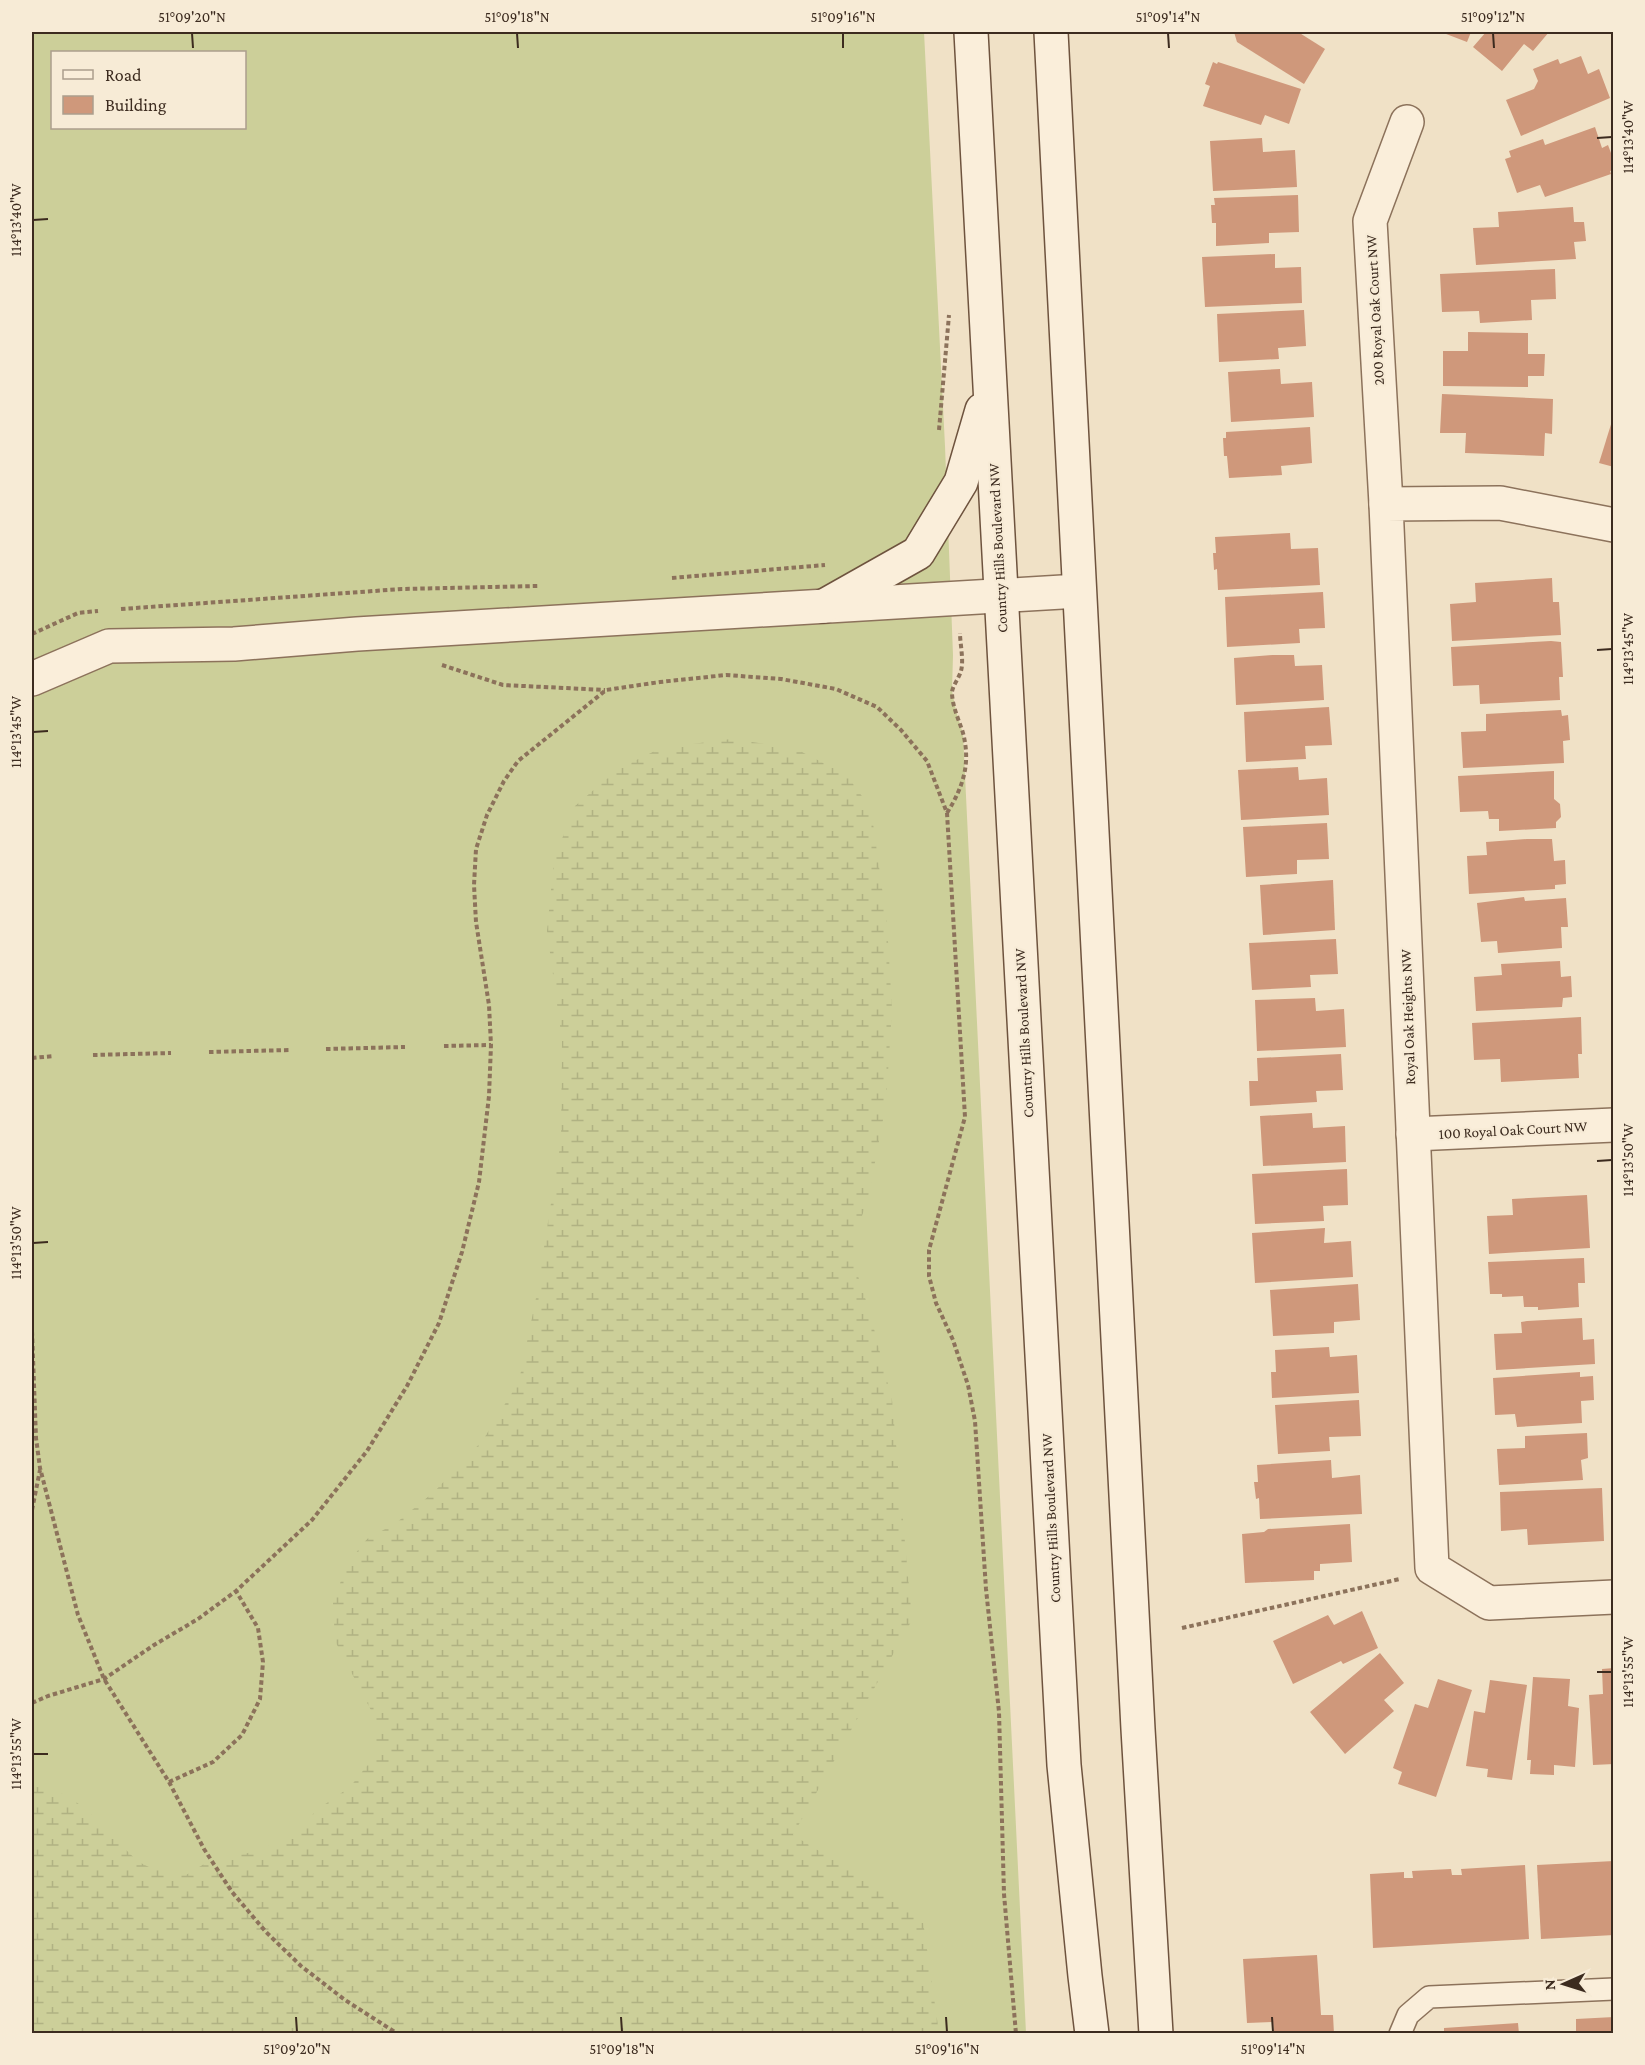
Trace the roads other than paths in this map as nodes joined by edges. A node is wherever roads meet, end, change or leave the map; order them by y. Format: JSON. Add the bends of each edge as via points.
{"nodes":[{"id":1,"x":971,"y":32,"type":"edge"},
{"id":2,"x":1051,"y":32,"type":"edge"},
{"id":3,"x":1407,"y":123,"type":"dead end"},
{"id":4,"x":989,"y":385,"type":"junction"},
{"id":5,"x":1386,"y":504,"type":"junction"},
{"id":6,"x":1614,"y":525,"type":"edge"},
{"id":7,"x":1079,"y":591,"type":"junction"},
{"id":8,"x":1000,"y":595,"type":"junction"},
{"id":9,"x":824,"y":606,"type":"junction"},
{"id":10,"x":32,"y":679,"type":"edge"},
{"id":11,"x":1614,"y":1125,"type":"edge"},
{"id":12,"x":1413,"y":1134,"type":"junction"},
{"id":13,"x":1614,"y":1598,"type":"edge"},
{"id":14,"x":1084,"y":1976,"type":"junction"},
{"id":15,"x":1614,"y":1989,"type":"edge"},
{"id":16,"x":1085,"y":2034,"type":"edge"},
{"id":17,"x":1092,"y":2034,"type":"edge"},
{"id":18,"x":1156,"y":2034,"type":"edge"},
{"id":19,"x":1400,"y":2034,"type":"edge"}],
"edges":[{"from":1,"to":4,"type":"main road","name":"Country Hills Boulevard NW"},
{"from":2,"to":7,"type":"main road"},
{"from":3,"to":5,"type":"main road","name":"200 Royal Oak Court NW","via":[[1370,221]]},
{"from":4,"to":8,"type":"main road","name":"Country Hills Boulevard NW"},
{"from":4,"to":9,"type":"main road","via":[[961,482],[918,553]]},
{"from":5,"to":6,"type":"main road","via":[[1500,503]]},
{"from":5,"to":12,"type":"main road","name":"Royal Oak Heights NW"},
{"from":7,"to":8,"type":"main road"},
{"from":7,"to":18,"type":"main road"},
{"from":8,"to":9,"type":"main road"},
{"from":8,"to":14,"type":"main road","name":"Country Hills Boulevard NW","via":[[1064,1765]]},
{"from":9,"to":10,"type":"main road","via":[[234,644],[109,646]]},
{"from":11,"to":12,"type":"main road","name":"100 Royal Oak Court NW"},
{"from":12,"to":13,"type":"main road","name":"Royal Oak Heights NW","via":[[1432,1568],[1489,1604]]},
{"from":14,"to":16,"type":"main road"},
{"from":14,"to":17,"type":"main road","name":"Country Hills Boulevard NW"},
{"from":15,"to":19,"type":"lane","via":[[1429,1997],[1408,2014]]}]}
